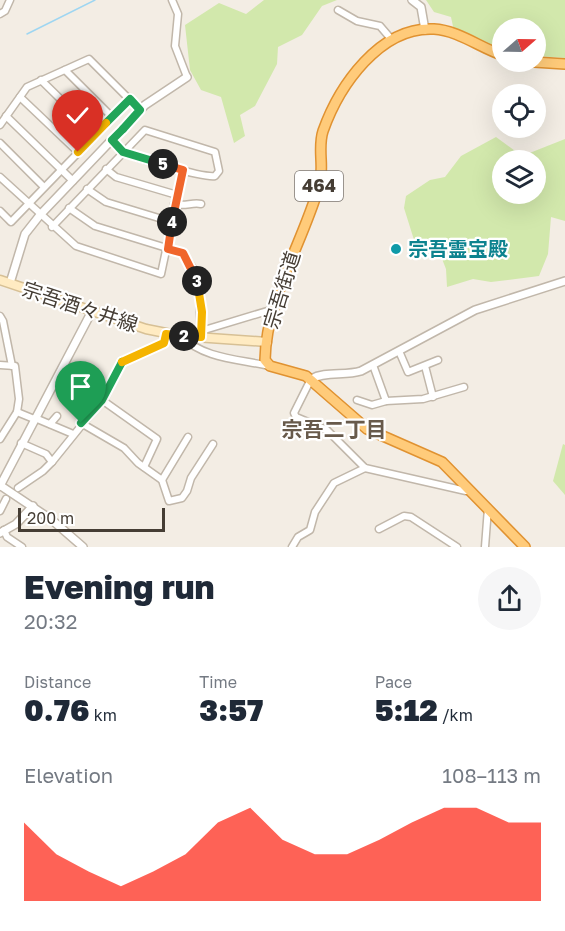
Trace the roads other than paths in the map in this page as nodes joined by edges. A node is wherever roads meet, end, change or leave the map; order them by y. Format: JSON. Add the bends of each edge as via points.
{"nodes":[{"id":1,"x":10,"y":0,"type":"edge"},
{"id":2,"x":172,"y":0,"type":"edge"},
{"id":3,"x":412,"y":0,"type":"edge"},
{"id":4,"x":338,"y":10,"type":"dead end"},
{"id":5,"x":0,"y":14,"type":"edge"},
{"id":6,"x":425,"y":30,"type":"junction"},
{"id":7,"x":392,"y":40,"type":"junction"},
{"id":8,"x":492,"y":51,"type":"edge"},
{"id":9,"x":546,"y":63,"type":"edge"},
{"id":10,"x":565,"y":64,"type":"edge"},
{"id":11,"x":65,"y":70,"type":"junction"},
{"id":12,"x":187,"y":78,"type":"joint"},
{"id":13,"x":41,"y":80,"type":"junction"},
{"id":14,"x":20,"y":97,"type":"junction"},
{"id":15,"x":130,"y":99,"type":"junction"},
{"id":16,"x":140,"y":110,"type":"junction"},
{"id":17,"x":6,"y":116,"type":"junction"},
{"id":18,"x":112,"y":117,"type":"junction"},
{"id":19,"x":0,"y":125,"type":"edge"},
{"id":20,"x":95,"y":133,"type":"junction"},
{"id":21,"x":112,"y":140,"type":"junction"},
{"id":22,"x":0,"y":143,"type":"edge"},
{"id":23,"x":78,"y":152,"type":"junction"},
{"id":24,"x":123,"y":152,"type":"junction"},
{"id":25,"x":106,"y":169,"type":"junction"},
{"id":26,"x":61,"y":170,"type":"junction"},
{"id":27,"x":183,"y":170,"type":"junction"},
{"id":28,"x":0,"y":177,"type":"edge"},
{"id":29,"x":73,"y":181,"type":"junction"},
{"id":30,"x":44,"y":187,"type":"junction"},
{"id":31,"x":87,"y":189,"type":"junction"},
{"id":32,"x":177,"y":195,"type":"junction"},
{"id":33,"x":29,"y":204,"type":"junction"},
{"id":34,"x":174,"y":204,"type":"junction"},
{"id":35,"x":201,"y":204,"type":"dead end"},
{"id":36,"x":69,"y":208,"type":"junction"},
{"id":37,"x":0,"y":211,"type":"edge"},
{"id":38,"x":40,"y":215,"type":"junction"},
{"id":39,"x":172,"y":222,"type":"junction"},
{"id":40,"x":52,"y":226,"type":"junction"},
{"id":41,"x":168,"y":249,"type":"junction"},
{"id":42,"x":0,"y":280,"type":"edge"},
{"id":43,"x":565,"y":282,"type":"edge"},
{"id":44,"x":10,"y":284,"type":"junction"},
{"id":45,"x":275,"y":309,"type":"junction"},
{"id":46,"x":92,"y":311,"type":"junction"},
{"id":47,"x":0,"y":316,"type":"edge"},
{"id":48,"x":166,"y":334,"type":"junction"},
{"id":49,"x":201,"y":334,"type":"junction"},
{"id":50,"x":181,"y":336,"type":"junction"},
{"id":51,"x":267,"y":342,"type":"junction"},
{"id":52,"x":399,"y":351,"type":"junction"},
{"id":53,"x":438,"y":360,"type":"dead end"},
{"id":54,"x":0,"y":365,"type":"edge"},
{"id":55,"x":373,"y":365,"type":"junction"},
{"id":56,"x":12,"y":366,"type":"junction"},
{"id":57,"x":270,"y":366,"type":"junction"},
{"id":58,"x":425,"y":366,"type":"junction"},
{"id":59,"x":311,"y":379,"type":"junction"},
{"id":60,"x":464,"y":387,"type":"dead end"},
{"id":61,"x":433,"y":397,"type":"junction"},
{"id":62,"x":102,"y":400,"type":"junction"},
{"id":63,"x":357,"y":400,"type":"dead end"},
{"id":64,"x":386,"y":401,"type":"junction"},
{"id":65,"x":17,"y":412,"type":"junction"},
{"id":66,"x":57,"y":416,"type":"dead end"},
{"id":67,"x":34,"y":418,"type":"junction"},
{"id":68,"x":81,"y":423,"type":"junction"},
{"id":69,"x":50,"y":424,"type":"junction"},
{"id":70,"x":0,"y":425,"type":"edge"},
{"id":71,"x":8,"y":428,"type":"junction"},
{"id":72,"x":73,"y":434,"type":"junction"},
{"id":73,"x":188,"y":437,"type":"dead end"},
{"id":74,"x":0,"y":439,"type":"edge"},
{"id":75,"x":21,"y":443,"type":"junction"},
{"id":76,"x":213,"y":444,"type":"dead end"},
{"id":77,"x":52,"y":462,"type":"junction"},
{"id":78,"x":144,"y":467,"type":"junction"},
{"id":79,"x":365,"y":468,"type":"junction"},
{"id":80,"x":162,"y":480,"type":"junction"},
{"id":81,"x":1,"y":484,"type":"edge"},
{"id":82,"x":18,"y":488,"type":"dead end"},
{"id":83,"x":470,"y":489,"type":"junction"},
{"id":84,"x":6,"y":499,"type":"dead end"},
{"id":85,"x":33,"y":506,"type":"junction"},
{"id":86,"x":488,"y":507,"type":"junction"},
{"id":87,"x":0,"y":511,"type":"edge"},
{"id":88,"x":379,"y":529,"type":"dead end"},
{"id":89,"x":2,"y":531,"type":"edge"},
{"id":90,"x":22,"y":547,"type":"edge"},
{"id":91,"x":83,"y":547,"type":"edge"},
{"id":92,"x":292,"y":547,"type":"edge"},
{"id":93,"x":457,"y":547,"type":"edge"},
{"id":94,"x":485,"y":547,"type":"edge"},
{"id":95,"x":525,"y":547,"type":"edge"}],
"edges":[{"from":1,"to":5,"type":"street"},
{"from":2,"to":12,"type":"street","via":[[178,14],[175,46]]},
{"from":3,"to":6,"type":"street","via":[[421,7]]},
{"from":4,"to":7,"type":"street","via":[[357,21],[380,26]]},
{"from":6,"to":7,"type":"highway","name":"宗吾街道","number":"464"},
{"from":6,"to":8,"type":"highway","name":"宗吾街道","number":"464","via":[[451,33]]},
{"from":7,"to":45,"type":"highway","name":"宗吾街道","number":"464","via":[[359,67],[324,130],[320,185]]},
{"from":9,"to":10,"type":"highway"},
{"from":11,"to":13,"type":"street"},
{"from":11,"to":15,"type":"street","via":[[89,59]]},
{"from":11,"to":18,"type":"street"},
{"from":12,"to":16,"type":"street"},
{"from":13,"to":14,"type":"street","via":[[27,87]]},
{"from":13,"to":20,"type":"street"},
{"from":14,"to":17,"type":"street"},
{"from":14,"to":23,"type":"street"},
{"from":15,"to":16,"type":"street"},
{"from":15,"to":18,"type":"street"},
{"from":16,"to":21,"type":"street"},
{"from":17,"to":19,"type":"street"},
{"from":17,"to":26,"type":"street"},
{"from":18,"to":20,"type":"street"},
{"from":20,"to":23,"type":"street"},
{"from":21,"to":24,"type":"street"},
{"from":21,"to":29,"type":"street"},
{"from":22,"to":30,"type":"street"},
{"from":23,"to":26,"type":"street"},
{"from":24,"to":25,"type":"street"},
{"from":24,"to":27,"type":"street"},
{"from":24,"to":27,"type":"street","via":[[145,130],[215,152],[219,171],[216,176]]},
{"from":25,"to":31,"type":"street"},
{"from":25,"to":32,"type":"street","via":[[116,177]]},
{"from":26,"to":29,"type":"street"},
{"from":26,"to":30,"type":"street"},
{"from":27,"to":32,"type":"street"},
{"from":28,"to":33,"type":"street"},
{"from":29,"to":38,"type":"street"},
{"from":30,"to":33,"type":"street"},
{"from":31,"to":36,"type":"street"},
{"from":31,"to":39,"type":"street","via":[[106,202]]},
{"from":32,"to":34,"type":"street"},
{"from":33,"to":37,"type":"street","via":[[11,222]]},
{"from":33,"to":38,"type":"street"},
{"from":34,"to":35,"type":"street"},
{"from":34,"to":39,"type":"street"},
{"from":36,"to":40,"type":"street"},
{"from":36,"to":41,"type":"street","via":[[94,226]]},
{"from":38,"to":40,"type":"street"},
{"from":38,"to":44,"type":"street","via":[[25,234]]},
{"from":39,"to":41,"type":"street"},
{"from":40,"to":41,"type":"street","via":[[76,246],[161,274]]},
{"from":41,"to":49,"type":"street","via":[[183,253],[194,270]]},
{"from":42,"to":44,"type":"main road","name":"宗吾酒々井線"},
{"from":43,"to":52,"type":"street","via":[[475,310]]},
{"from":44,"to":46,"type":"main road","name":"宗吾酒々井線"},
{"from":45,"to":49,"type":"street"},
{"from":45,"to":51,"type":"highway","name":"宗吾街道","number":"464"},
{"from":46,"to":48,"type":"main road","name":"宗吾酒々井線"},
{"from":46,"to":67,"type":"street"},
{"from":47,"to":56,"type":"street"},
{"from":48,"to":50,"type":"main road","name":"宗吾酒々井線"},
{"from":48,"to":62,"type":"street","via":[[164,343],[124,360]]},
{"from":49,"to":50,"type":"main road","name":"宗吾酒々井線"},
{"from":49,"to":51,"type":"main road","name":"宗吾酒々井線"},
{"from":50,"to":57,"type":"street","via":[[214,355]]},
{"from":51,"to":57,"type":"highway","name":"宗吾街道","number":"464","via":[[265,360]]},
{"from":52,"to":55,"type":"street"},
{"from":52,"to":58,"type":"street","via":[[408,372]]},
{"from":53,"to":58,"type":"street"},
{"from":54,"to":56,"type":"street"},
{"from":55,"to":59,"type":"street","via":[[351,374]]},
{"from":55,"to":64,"type":"street"},
{"from":56,"to":65,"type":"street","via":[[17,376]]},
{"from":57,"to":59,"type":"highway"},
{"from":58,"to":61,"type":"street"},
{"from":59,"to":79,"type":"street","via":[[294,413],[296,417],[327,430]]},
{"from":59,"to":83,"type":"highway","via":[[360,426],[442,462]]},
{"from":60,"to":61,"type":"street"},
{"from":61,"to":64,"type":"street"},
{"from":62,"to":68,"type":"street"},
{"from":62,"to":78,"type":"street","via":[[157,439]]},
{"from":63,"to":64,"type":"street","via":[[372,405]]},
{"from":65,"to":67,"type":"street"},
{"from":65,"to":71,"type":"street"},
{"from":66,"to":69,"type":"street"},
{"from":67,"to":69,"type":"street"},
{"from":67,"to":75,"type":"street"},
{"from":68,"to":72,"type":"street"},
{"from":68,"to":78,"type":"street","via":[[123,448]]},
{"from":69,"to":72,"type":"street"},
{"from":70,"to":71,"type":"street"},
{"from":71,"to":74,"type":"street"},
{"from":72,"to":77,"type":"street"},
{"from":73,"to":80,"type":"street"},
{"from":75,"to":77,"type":"street","via":[[46,454]]},
{"from":75,"to":81,"type":"street"},
{"from":76,"to":80,"type":"street","via":[[182,498],[169,501]]},
{"from":77,"to":82,"type":"street"},
{"from":78,"to":80,"type":"street"},
{"from":79,"to":83,"type":"street"},
{"from":79,"to":92,"type":"street","via":[[334,483],[315,512],[310,530],[298,537]]},
{"from":81,"to":85,"type":"street"},
{"from":83,"to":86,"type":"highway"},
{"from":84,"to":87,"type":"street"},
{"from":85,"to":89,"type":"street","via":[[16,524]]},
{"from":85,"to":91,"type":"street"},
{"from":86,"to":94,"type":"street"},
{"from":86,"to":95,"type":"highway"},
{"from":88,"to":93,"type":"street","via":[[404,516],[411,517]]},
{"from":89,"to":90,"type":"street"}]}
